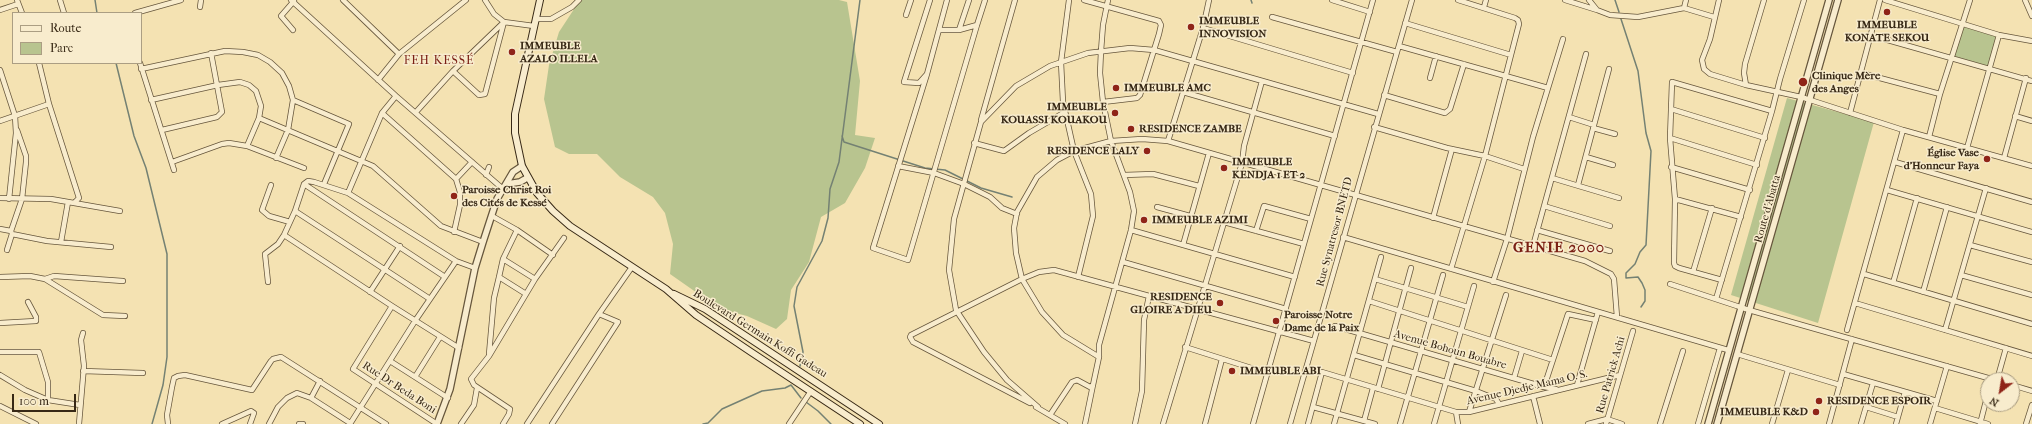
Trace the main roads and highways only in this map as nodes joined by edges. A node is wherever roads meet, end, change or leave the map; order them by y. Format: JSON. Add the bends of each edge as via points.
{"nodes":[{"id":1,"x":540,"y":0,"type":"edge"},
{"id":2,"x":666,"y":289,"type":"junction"},
{"id":3,"x":860,"y":424,"type":"edge"},
{"id":4,"x":879,"y":424,"type":"edge"}],
"edges":[{"from":1,"to":2,"type":"main road","via":[[515,114],[515,133],[522,166],[545,203],[566,223]]},
{"from":2,"to":3,"type":"main road","name":"Boulevard Germain Koffi Gadeau","via":[[696,315]]},
{"from":2,"to":4,"type":"main road","name":"Boulevard Germain Koffi Gadeau","via":[[711,313]]}]}
